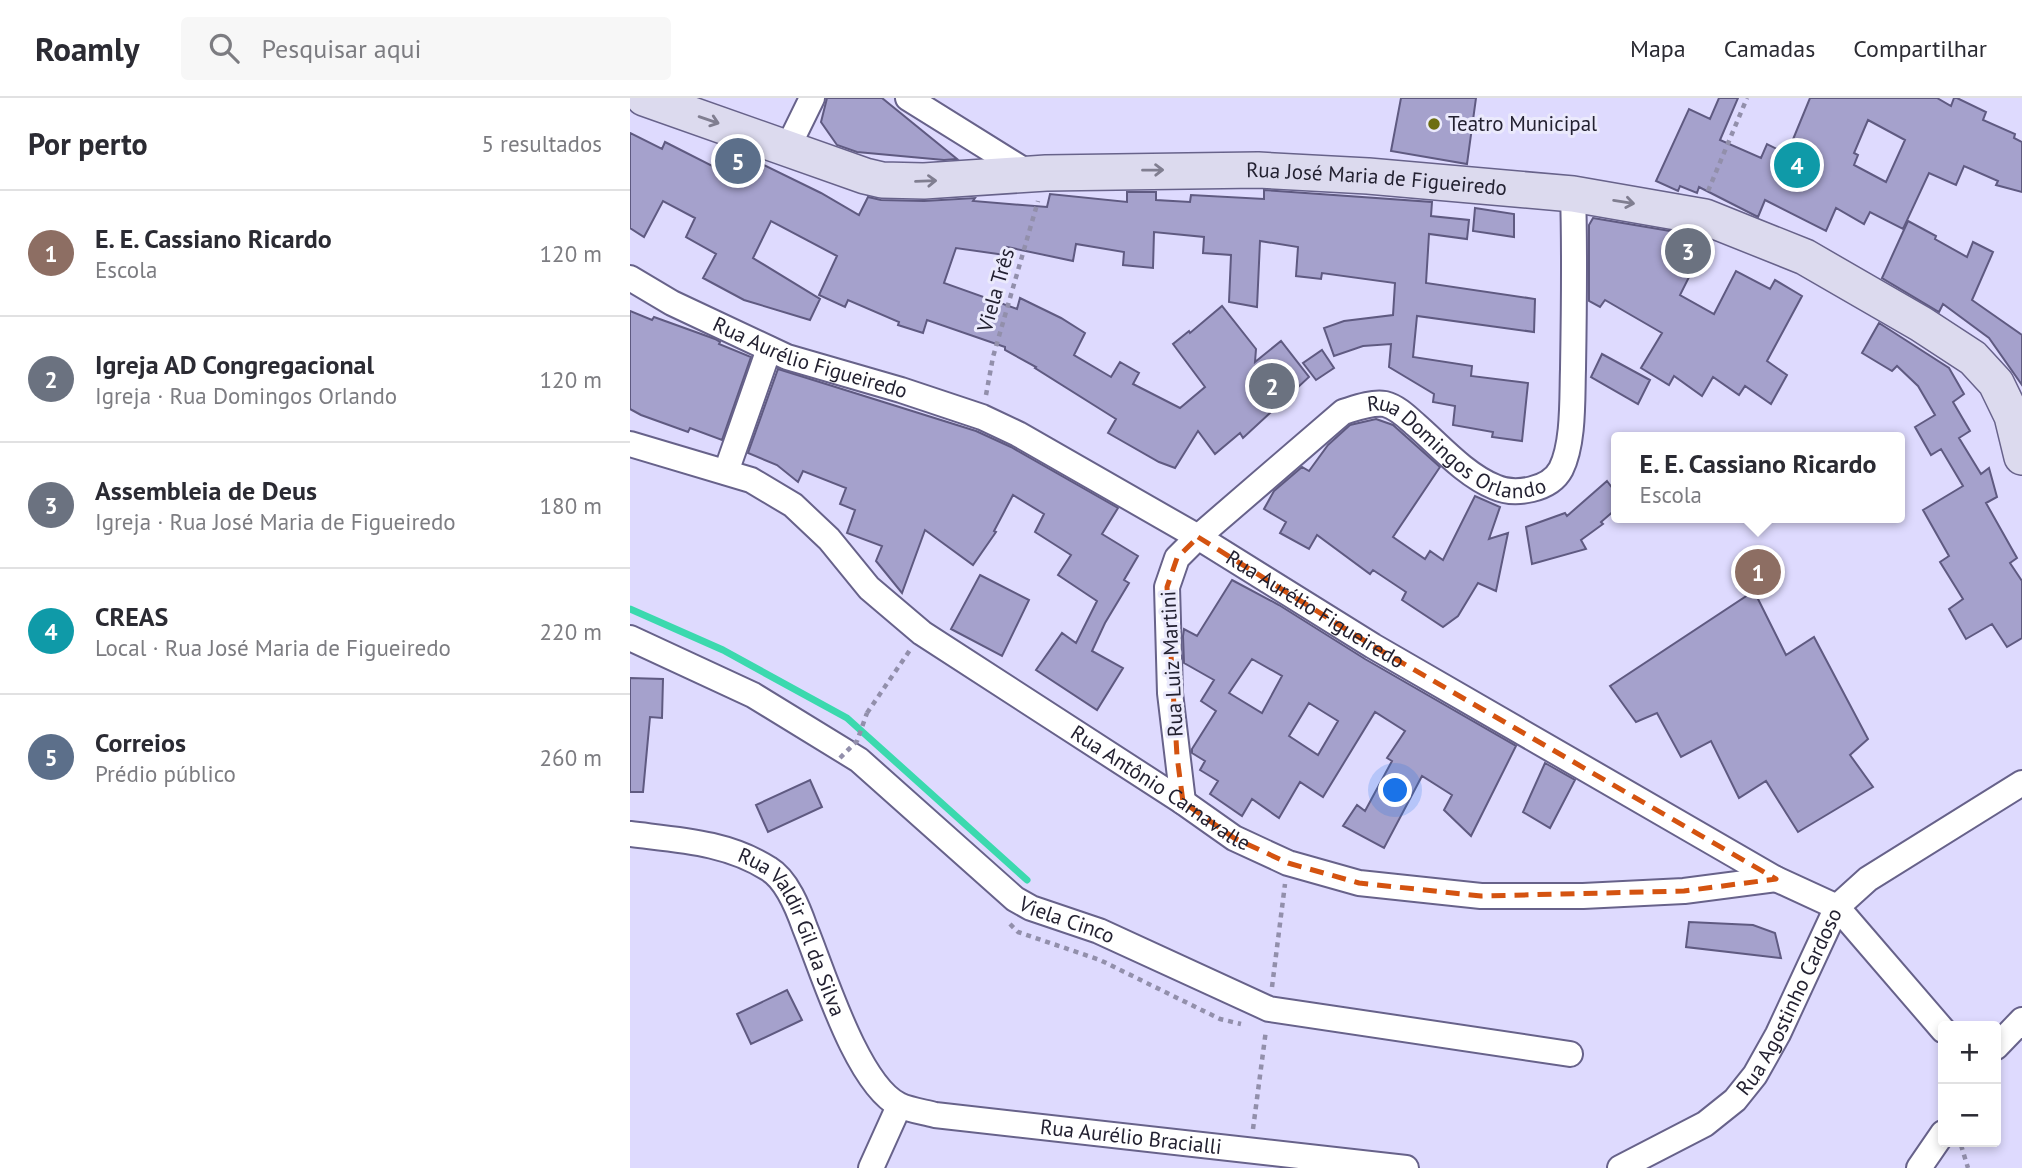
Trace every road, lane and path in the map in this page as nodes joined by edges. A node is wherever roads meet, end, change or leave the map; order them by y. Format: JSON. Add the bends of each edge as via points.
{"nodes":[{"id":1,"x":644,"y":98,"type":"edge"},
{"id":2,"x":812,"y":98,"type":"edge"},
{"id":3,"x":908,"y":98,"type":"edge"},
{"id":4,"x":1747,"y":98,"type":"edge"},
{"id":5,"x":788,"y":147,"type":"junction"},
{"id":6,"x":1038,"y":173,"type":"junction"},
{"id":7,"x":1573,"y":194,"type":"junction"},
{"id":8,"x":1706,"y":195,"type":"dead end"},
{"id":9,"x":630,"y":278,"type":"edge"},
{"id":10,"x":769,"y":349,"type":"junction"},
{"id":11,"x":982,"y":417,"type":"junction"},
{"id":12,"x":630,"y":444,"type":"edge"},
{"id":13,"x":2022,"y":457,"type":"edge"},
{"id":14,"x":726,"y":472,"type":"junction"},
{"id":15,"x":1198,"y":537,"type":"junction"},
{"id":16,"x":922,"y":633,"type":"junction"},
{"id":17,"x":630,"y":638,"type":"edge"},
{"id":18,"x":840,"y":758,"type":"dead end"},
{"id":19,"x":2022,"y":783,"type":"edge"},
{"id":20,"x":1183,"y":802,"type":"junction"},
{"id":21,"x":630,"y":834,"type":"edge"},
{"id":22,"x":1776,"y":879,"type":"junction"},
{"id":23,"x":1837,"y":908,"type":"junction"},
{"id":24,"x":2022,"y":1020,"type":"edge"},
{"id":25,"x":1938,"y":1024,"type":"edge"},
{"id":26,"x":2001,"y":1042,"type":"edge"},
{"id":27,"x":1570,"y":1054,"type":"dead end"},
{"id":28,"x":899,"y":1106,"type":"junction"},
{"id":29,"x":1938,"y":1140,"type":"edge"},
{"id":30,"x":1962,"y":1147,"type":"edge"},
{"id":31,"x":871,"y":1168,"type":"edge"},
{"id":32,"x":1406,"y":1168,"type":"edge"},
{"id":33,"x":1620,"y":1168,"type":"edge"},
{"id":34,"x":1919,"y":1168,"type":"edge"},
{"id":35,"x":1968,"y":1168,"type":"edge"}],
"edges":[{"from":1,"to":5,"type":"main road","name":"Rua José Maria de Figueiredo","one_way":true},
{"from":2,"to":5,"type":"street"},
{"from":3,"to":6,"type":"street"},
{"from":4,"to":8,"type":"path"},
{"from":5,"to":6,"type":"main road","name":"Rua José Maria de Figueiredo","one_way":true,"via":[[882,180]]},
{"from":6,"to":7,"type":"main road","name":"Rua José Maria de Figueiredo","one_way":true,"via":[[1258,170]]},
{"from":6,"to":11,"type":"path","name":"Viela Três"},
{"from":7,"to":13,"type":"main road","name":"Rua José Maria de Figueiredo","one_way":true,"via":[[1705,217],[1805,257],[1921,324],[1973,358],[1996,383],[2012,415]]},
{"from":7,"to":15,"type":"street","name":"Rua Domingos Orlando","via":[[1571,428],[1562,468],[1552,481],[1518,491],[1495,488],[1401,412],[1372,404],[1343,412]]},
{"from":9,"to":10,"type":"street","name":"Rua Aurélio Figueiredo","via":[[671,303]]},
{"from":10,"to":11,"type":"street","name":"Rua Aurélio Figueiredo"},
{"from":10,"to":14,"type":"street"},
{"from":11,"to":15,"type":"street","name":"Rua Aurélio Figueiredo"},
{"from":12,"to":14,"type":"street","name":"Rua Antônio Carnavalle"},
{"from":14,"to":16,"type":"street","name":"Rua Antônio Carnavalle","via":[[751,480],[793,505],[829,539],[869,588]]},
{"from":15,"to":20,"type":"street","name":"Rua Luiz Martini","via":[[1177,558],[1167,587],[1170,693]]},
{"from":15,"to":22,"type":"street","name":"Rua Aurélio Figueiredo","via":[[1373,646]]},
{"from":16,"to":18,"type":"path","bridge":true,"via":[[867,713],[857,741]]},
{"from":16,"to":20,"type":"street","name":"Rua Antônio Carnavalle"},
{"from":17,"to":27,"type":"street","name":"Viela Cinco","via":[[753,695],[859,760],[1015,899],[1031,908],[1099,932],[1269,1009]]},
{"from":19,"to":23,"type":"street","name":"Rua Agostinho Cardoso","via":[[1868,879]]},
{"from":20,"to":22,"type":"street","name":"Rua Antônio Carnavalle","via":[[1234,838],[1288,863],[1359,883],[1412,890],[1481,896],[1583,896],[1684,891]]},
{"from":21,"to":28,"type":"street","name":"Rua Valdir Gil da Silva","via":[[717,845],[771,870],[799,912],[863,1066],[878,1089]]},
{"from":22,"to":23,"type":"street","name":"Rua Aurélio Figueiredo"},
{"from":23,"to":25,"type":"street","name":"Rua Aurélio Figueiredo"},
{"from":23,"to":33,"type":"street","name":"Rua Agostinho Cardoso","via":[[1778,1034],[1735,1100],[1705,1124]]},
{"from":24,"to":26,"type":"street"},
{"from":28,"to":31,"type":"street"},
{"from":28,"to":32,"type":"street","name":"Rua Aurélio Bracialli","via":[[935,1115]]},
{"from":29,"to":34,"type":"street"},
{"from":30,"to":35,"type":"path"}]}
